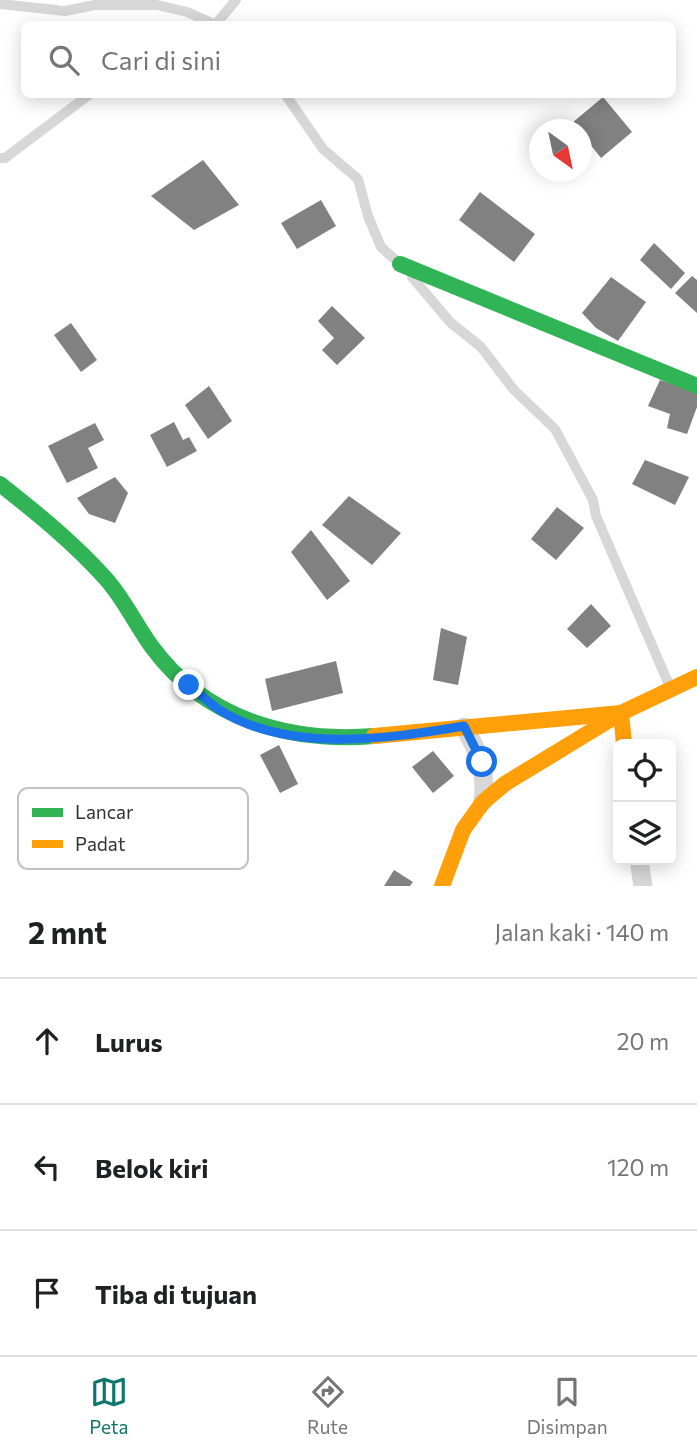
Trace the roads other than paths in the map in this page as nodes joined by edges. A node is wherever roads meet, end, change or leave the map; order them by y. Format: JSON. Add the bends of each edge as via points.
{"nodes":[{"id":1,"x":236,"y":0,"type":"edge"},
{"id":2,"x":0,"y":4,"type":"edge"},
{"id":3,"x":208,"y":21,"type":"edge"},
{"id":4,"x":218,"y":21,"type":"edge"},
{"id":5,"x":85,"y":98,"type":"edge"},
{"id":6,"x":288,"y":98,"type":"edge"},
{"id":7,"x":0,"y":158,"type":"edge"},
{"id":8,"x":400,"y":264,"type":"junction"},
{"id":9,"x":697,"y":386,"type":"edge"},
{"id":10,"x":0,"y":484,"type":"edge"},
{"id":11,"x":697,"y":677,"type":"edge"},
{"id":12,"x":671,"y":689,"type":"junction"},
{"id":13,"x":621,"y":713,"type":"junction"},
{"id":14,"x":464,"y":726,"type":"junction"},
{"id":15,"x":624,"y":739,"type":"edge"},
{"id":16,"x":483,"y":802,"type":"junction"},
{"id":17,"x":640,"y":865,"type":"edge"},
{"id":18,"x":442,"y":886,"type":"edge"},
{"id":19,"x":643,"y":886,"type":"edge"}],
"edges":[{"from":1,"to":4,"type":"lane"},
{"from":2,"to":3,"type":"lane","via":[[65,11],[95,5],[156,5]]},
{"from":5,"to":7,"type":"lane"},
{"from":6,"to":8,"type":"lane","via":[[323,149],[358,179],[381,247]]},
{"from":8,"to":9,"type":"street"},
{"from":8,"to":12,"type":"lane","via":[[555,429],[593,500]]},
{"from":10,"to":14,"type":"street","via":[[65,536],[120,596],[152,647],[219,709],[277,734],[305,738],[398,735]]},
{"from":11,"to":12,"type":"street"},
{"from":12,"to":13,"type":"street"},
{"from":13,"to":14,"type":"street"},
{"from":13,"to":15,"type":"street"},
{"from":13,"to":16,"type":"street","via":[[551,753]]},
{"from":14,"to":16,"type":"street","via":[[482,762],[486,780]]},
{"from":16,"to":18,"type":"street","via":[[463,830]]},
{"from":17,"to":19,"type":"street"}]}
